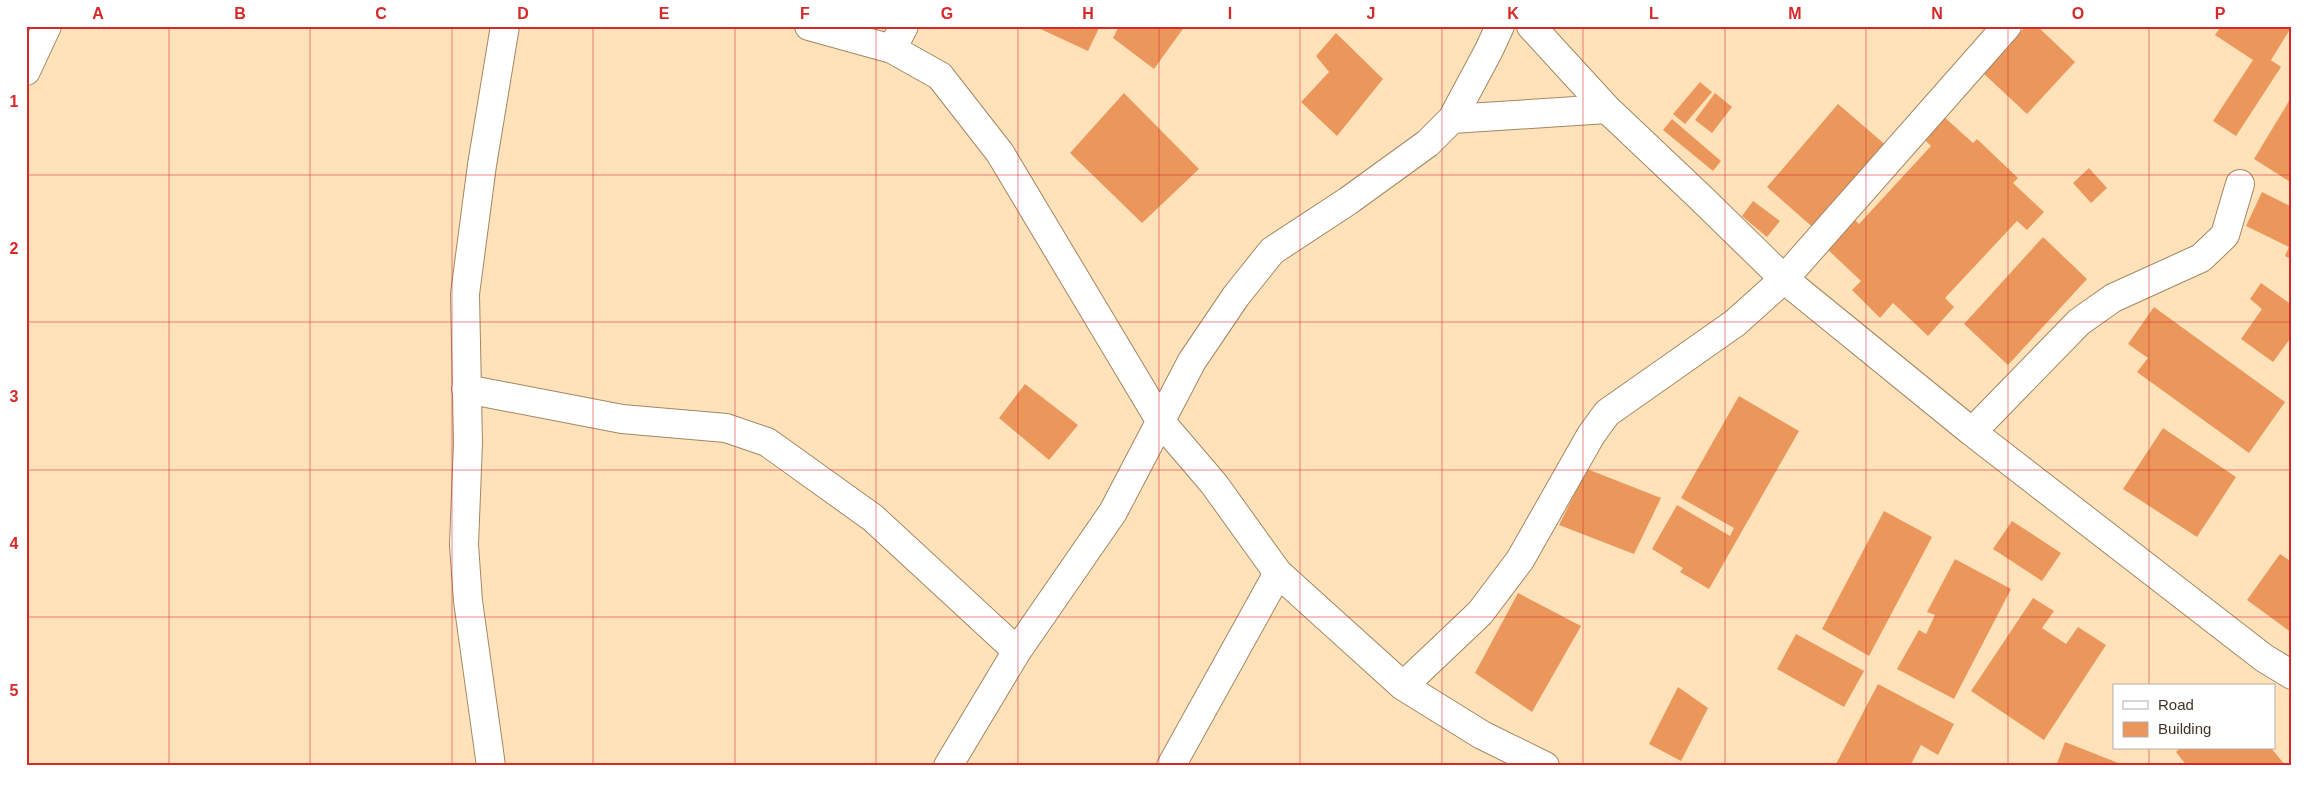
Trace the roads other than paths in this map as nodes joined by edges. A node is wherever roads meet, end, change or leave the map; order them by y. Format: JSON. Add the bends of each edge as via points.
{"nodes":[{"id":1,"x":47,"y":26,"type":"edge"},
{"id":2,"x":505,"y":26,"type":"edge"},
{"id":3,"x":809,"y":26,"type":"edge"},
{"id":4,"x":1500,"y":26,"type":"edge"},
{"id":5,"x":1531,"y":26,"type":"edge"},
{"id":6,"x":2007,"y":26,"type":"edge"},
{"id":7,"x":898,"y":37,"type":"edge"},
{"id":8,"x":26,"y":71,"type":"edge"},
{"id":9,"x":1607,"y":109,"type":"junction"},
{"id":10,"x":1452,"y":119,"type":"junction"},
{"id":11,"x":2240,"y":184,"type":"dead end"},
{"id":12,"x":1784,"y":279,"type":"junction"},
{"id":13,"x":466,"y":389,"type":"junction"},
{"id":14,"x":1161,"y":422,"type":"junction"},
{"id":15,"x":1972,"y":432,"type":"junction"},
{"id":16,"x":1278,"y":572,"type":"junction"},
{"id":17,"x":1017,"y":651,"type":"junction"},
{"id":18,"x":2292,"y":675,"type":"edge"},
{"id":19,"x":1403,"y":686,"type":"junction"},
{"id":20,"x":491,"y":766,"type":"edge"},
{"id":21,"x":948,"y":766,"type":"edge"},
{"id":22,"x":1171,"y":766,"type":"edge"},
{"id":23,"x":1545,"y":766,"type":"edge"}],
"edges":[{"from":1,"to":8,"type":"street"},
{"from":2,"to":13,"type":"street","via":[[465,294]]},
{"from":3,"to":7,"type":"street"},
{"from":4,"to":10,"type":"street"},
{"from":5,"to":9,"type":"street"},
{"from":6,"to":12,"type":"street"},
{"from":7,"to":14,"type":"street","via":[[940,76],[1000,153]]},
{"from":9,"to":10,"type":"street"},
{"from":9,"to":12,"type":"street"},
{"from":10,"to":14,"type":"street","via":[[1428,143],[1272,251],[1236,296],[1192,361]]},
{"from":11,"to":15,"type":"street","via":[[2225,235],[2201,258],[2113,298],[2079,322]]},
{"from":12,"to":15,"type":"street"},
{"from":12,"to":19,"type":"street","via":[[1735,323],[1607,413],[1509,575],[1480,613]]},
{"from":13,"to":17,"type":"street","via":[[622,419],[726,428],[767,442],[873,518]]},
{"from":13,"to":20,"type":"street","via":[[465,554],[468,601]]},
{"from":14,"to":16,"type":"street","via":[[1214,484]]},
{"from":14,"to":17,"type":"street","via":[[1113,512]]},
{"from":15,"to":18,"type":"street","via":[[2264,658]]},
{"from":16,"to":19,"type":"street"},
{"from":16,"to":22,"type":"street"},
{"from":17,"to":21,"type":"street"},
{"from":19,"to":23,"type":"street","via":[[1482,735]]}]}
